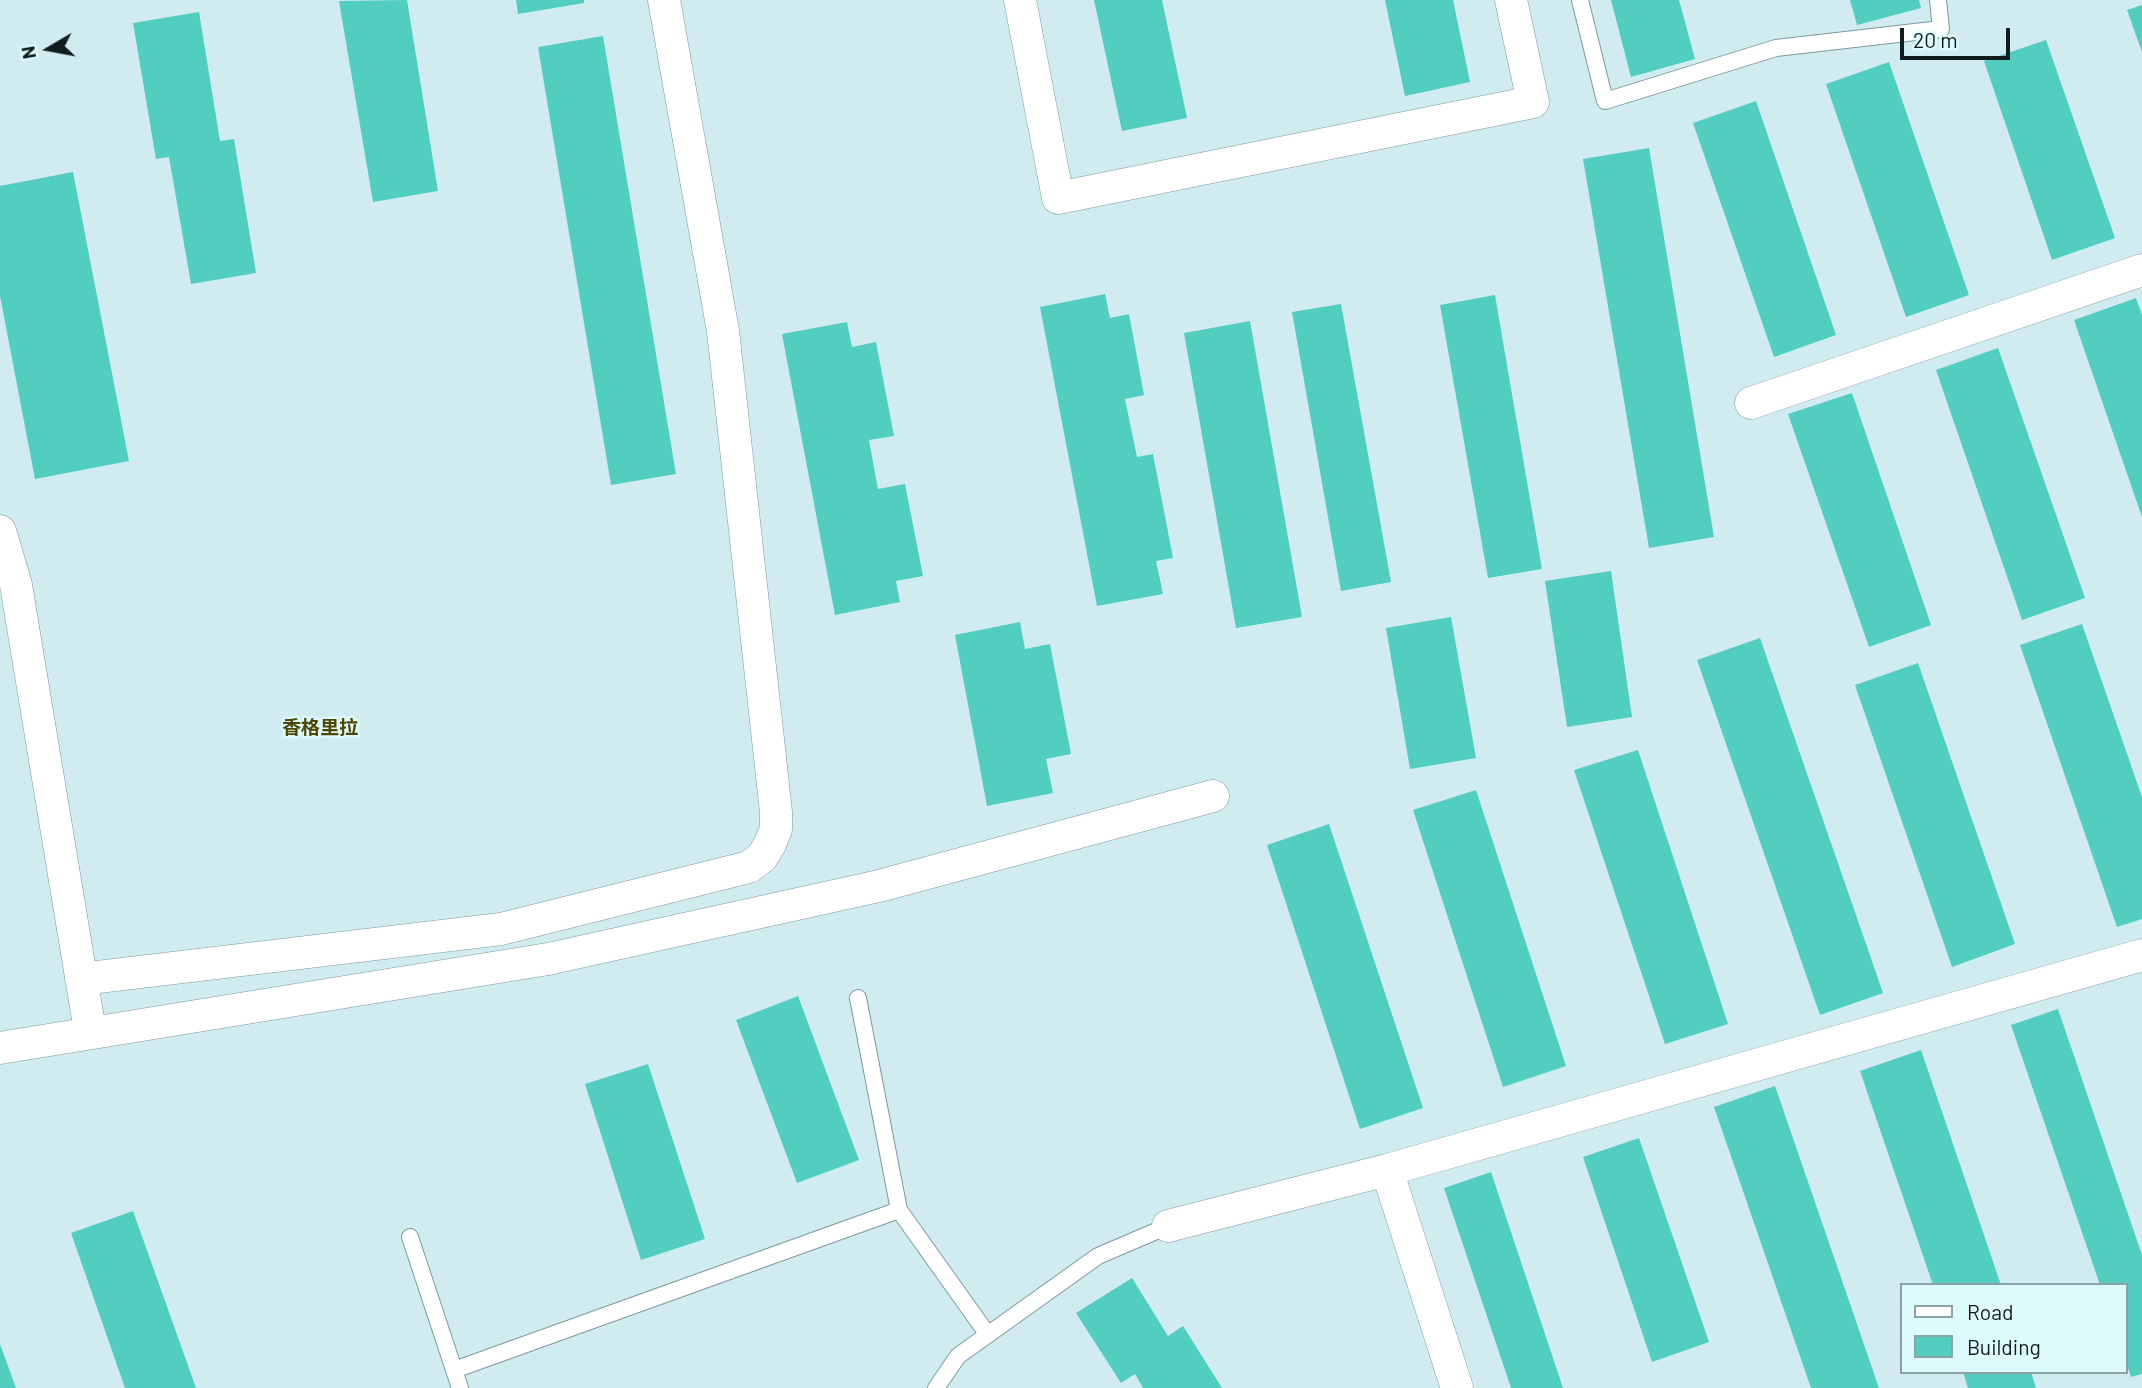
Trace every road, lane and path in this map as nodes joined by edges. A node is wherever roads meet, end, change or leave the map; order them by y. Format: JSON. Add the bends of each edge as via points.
{"nodes":[{"id":1,"x":664,"y":0,"type":"edge"},
{"id":2,"x":1020,"y":0,"type":"edge"},
{"id":3,"x":1511,"y":0,"type":"edge"},
{"id":4,"x":1580,"y":0,"type":"edge"},
{"id":5,"x":1938,"y":0,"type":"edge"},
{"id":6,"x":2142,"y":270,"type":"edge"},
{"id":7,"x":1751,"y":403,"type":"dead end"},
{"id":8,"x":0,"y":531,"type":"edge"},
{"id":9,"x":1213,"y":796,"type":"dead end"},
{"id":10,"x":2142,"y":955,"type":"edge"},
{"id":11,"x":81,"y":979,"type":"junction"},
{"id":12,"x":858,"y":998,"type":"dead end"},
{"id":13,"x":90,"y":1031,"type":"junction"},
{"id":14,"x":0,"y":1048,"type":"edge"},
{"id":15,"x":1387,"y":1170,"type":"junction"},
{"id":16,"x":899,"y":1210,"type":"junction"},
{"id":17,"x":1168,"y":1226,"type":"joint"},
{"id":18,"x":410,"y":1237,"type":"dead end"},
{"id":19,"x":988,"y":1335,"type":"junction"},
{"id":20,"x":454,"y":1370,"type":"junction"},
{"id":21,"x":460,"y":1388,"type":"edge"},
{"id":22,"x":936,"y":1388,"type":"edge"},
{"id":23,"x":1457,"y":1388,"type":"edge"}],
"edges":[{"from":1,"to":11,"type":"street","via":[[723,331],[776,812],[776,829],[762,857],[749,867],[501,929]]},
{"from":2,"to":3,"type":"street","via":[[1058,198],[1534,102]]},
{"from":4,"to":5,"type":"lane","via":[[1605,101],[1776,48],[1941,29]]},
{"from":6,"to":7,"type":"street"},
{"from":8,"to":11,"type":"street","via":[[16,584]]},
{"from":9,"to":13,"type":"street","via":[[879,886],[548,959]]},
{"from":10,"to":15,"type":"street"},
{"from":11,"to":13,"type":"street"},
{"from":12,"to":16,"type":"lane"},
{"from":13,"to":14,"type":"street"},
{"from":15,"to":17,"type":"street"},
{"from":15,"to":23,"type":"street"},
{"from":16,"to":19,"type":"lane"},
{"from":16,"to":20,"type":"lane"},
{"from":17,"to":19,"type":"lane","via":[[1098,1256]]},
{"from":18,"to":20,"type":"lane"},
{"from":19,"to":22,"type":"lane","via":[[958,1356]]},
{"from":20,"to":21,"type":"lane"}]}
